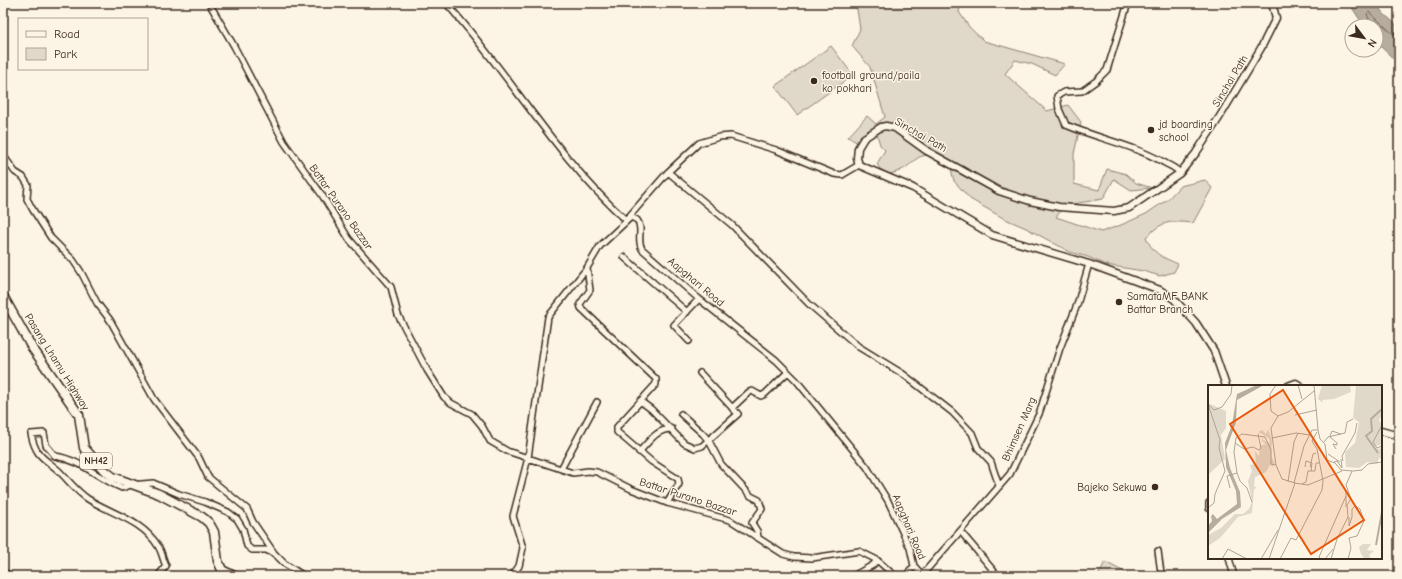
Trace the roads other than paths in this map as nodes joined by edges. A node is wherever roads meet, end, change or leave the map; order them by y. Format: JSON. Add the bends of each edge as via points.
{"nodes":[{"id":1,"x":209,"y":3,"type":"edge"},
{"id":2,"x":446,"y":3,"type":"edge"},
{"id":3,"x":1128,"y":3,"type":"edge"},
{"id":4,"x":1272,"y":3,"type":"edge"},
{"id":5,"x":3,"y":155,"type":"edge"},
{"id":6,"x":859,"y":165,"type":"junction"},
{"id":7,"x":668,"y":172,"type":"junction"},
{"id":8,"x":1180,"y":173,"type":"junction"},
{"id":9,"x":626,"y":220,"type":"junction"},
{"id":10,"x":624,"y":257,"type":"dead end"},
{"id":11,"x":1089,"y":264,"type":"junction"},
{"id":12,"x":587,"y":268,"type":"junction"},
{"id":13,"x":3,"y":296,"type":"edge"},
{"id":14,"x":699,"y":298,"type":"junction"},
{"id":15,"x":687,"y":312,"type":"junction"},
{"id":16,"x":689,"y":341,"type":"dead end"},
{"id":17,"x":788,"y":372,"type":"junction"},
{"id":18,"x":700,"y":373,"type":"dead end"},
{"id":19,"x":1226,"y":385,"type":"edge"},
{"id":20,"x":640,"y":401,"type":"junction"},
{"id":21,"x":597,"y":402,"type":"dead end"},
{"id":22,"x":732,"y":408,"type":"junction"},
{"id":23,"x":681,"y":414,"type":"dead end"},
{"id":24,"x":672,"y":429,"type":"junction"},
{"id":25,"x":1382,"y":431,"type":"edge"},
{"id":26,"x":1399,"y":436,"type":"edge"},
{"id":27,"x":709,"y":441,"type":"junction"},
{"id":28,"x":639,"y":452,"type":"junction"},
{"id":29,"x":528,"y":458,"type":"junction"},
{"id":30,"x":561,"y":469,"type":"junction"},
{"id":31,"x":130,"y":485,"type":"junction"},
{"id":32,"x":999,"y":486,"type":"junction"},
{"id":33,"x":667,"y":503,"type":"junction"},
{"id":34,"x":961,"y":532,"type":"junction"},
{"id":35,"x":758,"y":537,"type":"junction"},
{"id":36,"x":1158,"y":551,"type":"dead end"},
{"id":37,"x":275,"y":554,"type":"junction"},
{"id":38,"x":1229,"y":559,"type":"edge"},
{"id":39,"x":877,"y":560,"type":"junction"},
{"id":40,"x":3,"y":572,"type":"edge"},
{"id":41,"x":11,"y":576,"type":"edge"},
{"id":42,"x":158,"y":576,"type":"edge"},
{"id":43,"x":234,"y":576,"type":"edge"},
{"id":44,"x":304,"y":576,"type":"edge"},
{"id":45,"x":512,"y":576,"type":"edge"},
{"id":46,"x":853,"y":576,"type":"edge"},
{"id":47,"x":895,"y":576,"type":"edge"},
{"id":48,"x":907,"y":576,"type":"edge"},
{"id":49,"x":923,"y":576,"type":"edge"},
{"id":50,"x":998,"y":576,"type":"edge"},
{"id":51,"x":1159,"y":576,"type":"edge"},
{"id":52,"x":1234,"y":576,"type":"edge"}],
"edges":[{"from":1,"to":29,"type":"street","name":"Battar Purano Bazzar","via":[[284,142],[322,195],[349,239],[391,287],[398,315],[444,397],[476,419],[490,441],[500,448]]},
{"from":2,"to":9,"type":"street","via":[[496,63],[568,160]]},
{"from":3,"to":8,"type":"street","via":[[1107,70],[1082,91],[1064,92],[1057,96],[1059,109],[1066,125],[1152,155]]},
{"from":4,"to":8,"type":"street","name":"Sinchai Path","via":[[1276,18],[1261,48],[1219,118]]},
{"from":5,"to":37,"type":"street","via":[[28,185],[27,199],[33,210],[51,238],[81,272],[154,399],[199,458],[208,477],[247,509]]},
{"from":6,"to":7,"type":"street","via":[[842,175],[834,174],[790,155],[731,136],[699,143]]},
{"from":6,"to":8,"type":"street","name":"Sinchai Path","via":[[858,148],[864,138],[886,126],[895,128],[927,151],[999,191],[1059,207],[1114,211],[1128,208]]},
{"from":6,"to":11,"type":"street","via":[[913,188],[992,235]]},
{"from":7,"to":9,"type":"street"},
{"from":7,"to":32,"type":"street","via":[[732,225],[809,304],[859,347],[903,374],[952,412],[972,434],[978,448],[991,462]]},
{"from":9,"to":12,"type":"street","via":[[600,246]]},
{"from":9,"to":14,"type":"street","name":"Aapghari Road","via":[[631,217],[641,226],[639,242],[642,249]]},
{"from":10,"to":15,"type":"street"},
{"from":11,"to":19,"type":"street","via":[[1151,285],[1174,300],[1196,324],[1214,351]]},
{"from":11,"to":32,"type":"street","name":"Bhimsen Marg","via":[[1039,414],[1010,474]]},
{"from":12,"to":20,"type":"street","via":[[590,290],[580,304],[581,308],[656,380],[656,384]]},
{"from":12,"to":29,"type":"street","via":[[548,317]]},
{"from":13,"to":31,"type":"main road","name":"Pasang Lhamu Highway","number":"NH42","via":[[31,346],[79,415],[84,448],[113,477]]},
{"from":14,"to":15,"type":"street"},
{"from":14,"to":17,"type":"street","name":"Aapghari Road"},
{"from":15,"to":16,"type":"street","via":[[674,324]]},
{"from":17,"to":22,"type":"street","via":[[761,396],[749,392]]},
{"from":17,"to":49,"type":"street","name":"Aapghari Road","via":[[867,467],[888,502],[910,548],[914,566]]},
{"from":18,"to":22,"type":"street"},
{"from":20,"to":24,"type":"street"},
{"from":20,"to":28,"type":"street","via":[[617,427],[617,432]]},
{"from":21,"to":30,"type":"street"},
{"from":22,"to":27,"type":"street","via":[[738,414]]},
{"from":23,"to":27,"type":"street"},
{"from":24,"to":27,"type":"street","via":[[690,447],[702,446]]},
{"from":24,"to":28,"type":"street","via":[[664,429],[655,434]]},
{"from":25,"to":26,"type":"street"},
{"from":27,"to":35,"type":"street","via":[[721,464],[761,504],[762,509],[752,523]]},
{"from":28,"to":33,"type":"street","via":[[678,479],[679,484]]},
{"from":29,"to":30,"type":"street","name":"Battar Purano Bazzar"},
{"from":29,"to":45,"type":"street","via":[[513,516],[523,548],[519,566]]},
{"from":30,"to":33,"type":"street","name":"Battar Purano Bazzar","via":[[573,473],[597,472]]},
{"from":31,"to":37,"type":"street","via":[[153,483],[228,512],[237,519],[243,529],[247,546],[252,550],[266,550]]},
{"from":31,"to":42,"type":"street","via":[[122,488],[115,486],[69,458],[55,456],[46,445],[44,433],[31,434],[38,456],[59,471],[86,498],[138,524],[149,534],[159,546],[166,566]]},
{"from":31,"to":43,"type":"main road","name":"Pasang Lhamu Highway","number":"NH42","via":[[159,494],[193,511],[209,523],[214,532],[218,561],[222,570]]},
{"from":32,"to":34,"type":"street","name":"Bhimsen Marg"},
{"from":33,"to":35,"type":"street","name":"Battar Purano Bazzar","via":[[730,520]]},
{"from":34,"to":49,"type":"street","name":"Bhimsen Marg"},
{"from":34,"to":50,"type":"street"},
{"from":35,"to":39,"type":"street","name":"Battar Purano Bazzar","via":[[783,554],[794,558],[859,552]]},
{"from":36,"to":51,"type":"street","via":[[1161,573]]},
{"from":37,"to":44,"type":"street"},
{"from":38,"to":52,"type":"street"},
{"from":39,"to":46,"type":"street"},
{"from":39,"to":47,"type":"street","name":"Battar Purano Bazzar"},
{"from":40,"to":41,"type":"street"},
{"from":48,"to":49,"type":"street","via":[[914,567]]}]}
